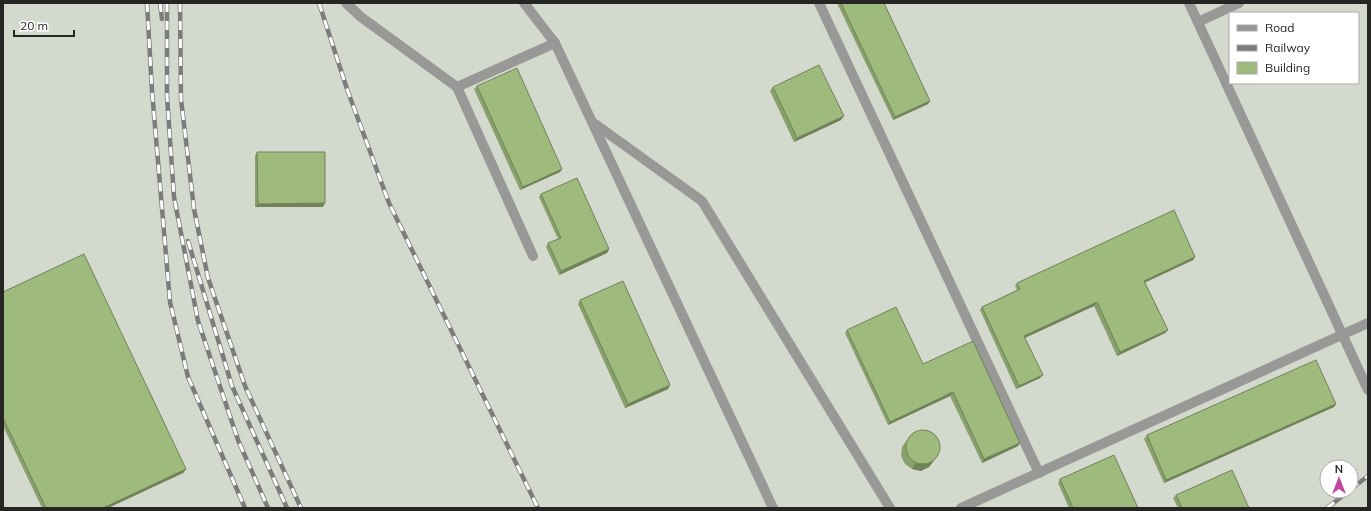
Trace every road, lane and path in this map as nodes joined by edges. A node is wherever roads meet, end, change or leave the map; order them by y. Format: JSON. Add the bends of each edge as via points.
{"nodes":[{"id":1,"x":346,"y":3,"type":"edge"},
{"id":2,"x":524,"y":3,"type":"edge"},
{"id":3,"x":818,"y":3,"type":"edge"},
{"id":4,"x":1189,"y":3,"type":"edge"},
{"id":5,"x":1239,"y":3,"type":"edge"},
{"id":6,"x":1198,"y":22,"type":"junction"},
{"id":7,"x":555,"y":43,"type":"junction"},
{"id":8,"x":456,"y":87,"type":"junction"},
{"id":9,"x":593,"y":123,"type":"junction"},
{"id":10,"x":533,"y":256,"type":"dead end"},
{"id":11,"x":1368,"y":323,"type":"edge"},
{"id":12,"x":1342,"y":335,"type":"junction"},
{"id":13,"x":1368,"y":390,"type":"edge"},
{"id":14,"x":1039,"y":473,"type":"junction"},
{"id":15,"x":773,"y":508,"type":"edge"},
{"id":16,"x":890,"y":508,"type":"edge"},
{"id":17,"x":961,"y":508,"type":"edge"}],
"edges":[{"from":1,"to":8,"type":"lane","via":[[361,17]]},
{"from":2,"to":7,"type":"lane"},
{"from":3,"to":14,"type":"lane"},
{"from":4,"to":6,"type":"lane"},
{"from":5,"to":6,"type":"lane"},
{"from":6,"to":12,"type":"lane"},
{"from":7,"to":8,"type":"lane"},
{"from":7,"to":9,"type":"lane"},
{"from":8,"to":10,"type":"lane"},
{"from":9,"to":15,"type":"lane"},
{"from":9,"to":16,"type":"lane","via":[[702,201]]},
{"from":11,"to":12,"type":"lane"},
{"from":12,"to":13,"type":"lane"},
{"from":12,"to":14,"type":"lane"},
{"from":14,"to":17,"type":"lane"}]}
